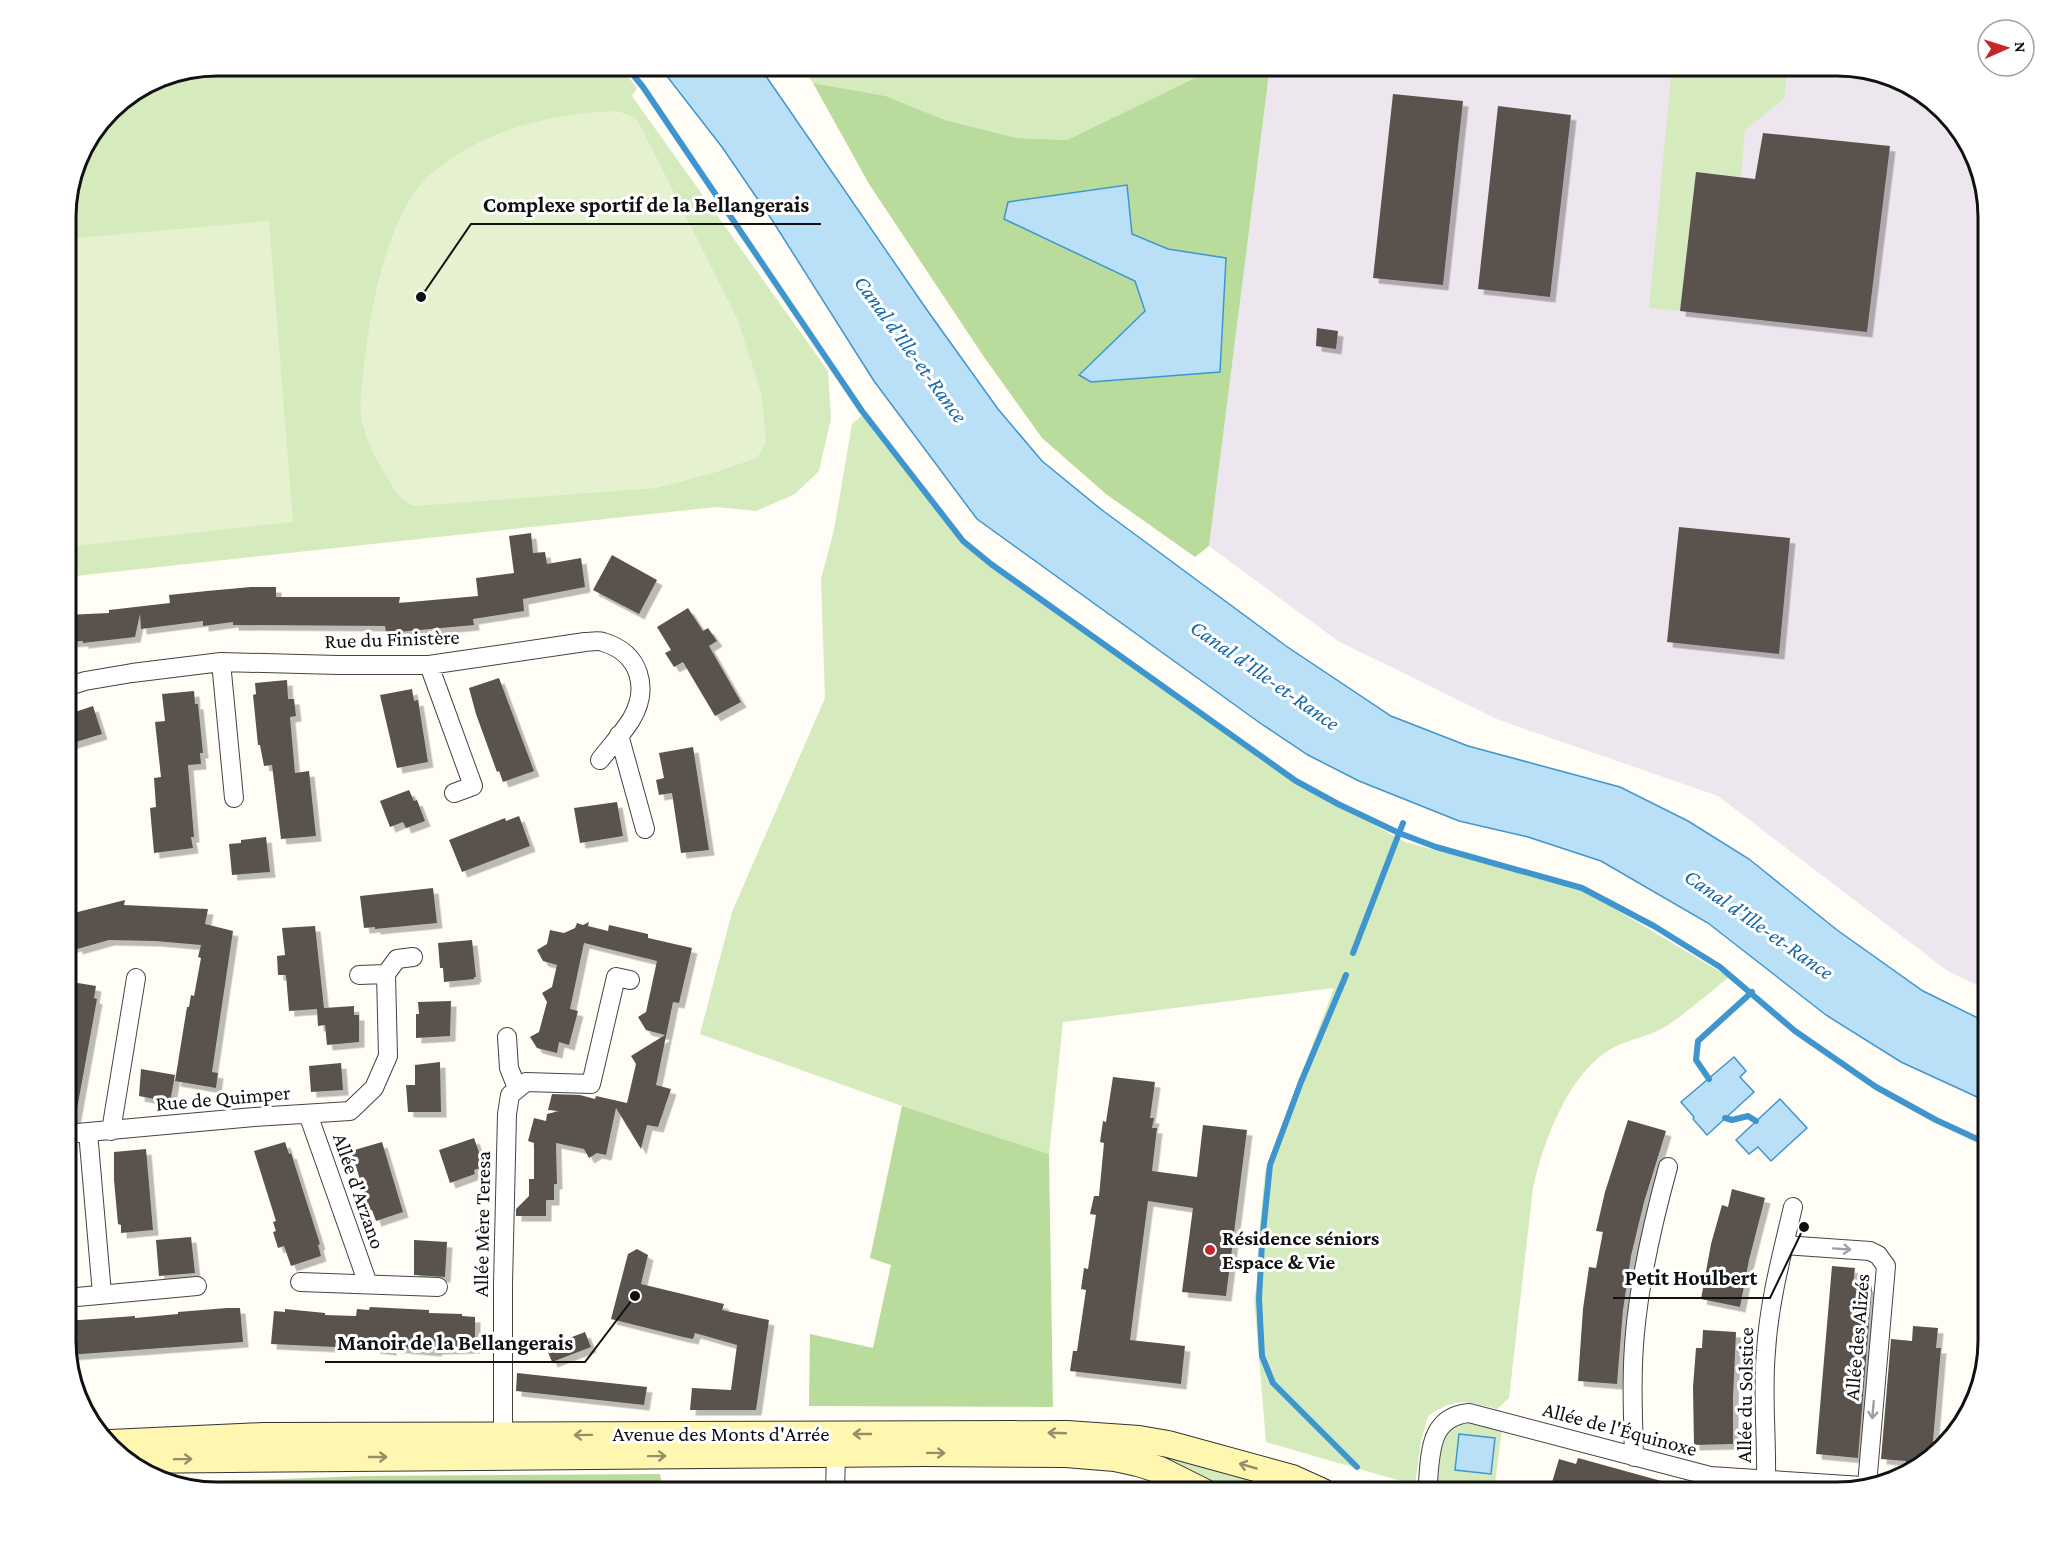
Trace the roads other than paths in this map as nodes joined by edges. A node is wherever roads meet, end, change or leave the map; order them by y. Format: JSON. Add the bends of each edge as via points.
{"nodes":[{"id":1,"x":221,"y":662,"type":"junction"},
{"id":2,"x":429,"y":664,"type":"junction"},
{"id":3,"x":77,"y":684,"type":"edge"},
{"id":4,"x":619,"y":735,"type":"junction"},
{"id":5,"x":600,"y":760,"type":"dead end"},
{"id":6,"x":454,"y":793,"type":"dead end"},
{"id":7,"x":234,"y":798,"type":"dead end"},
{"id":8,"x":645,"y":829,"type":"dead end"},
{"id":9,"x":413,"y":957,"type":"dead end"},
{"id":10,"x":386,"y":974,"type":"junction"},
{"id":11,"x":359,"y":975,"type":"dead end"},
{"id":12,"x":136,"y":978,"type":"dead end"},
{"id":13,"x":630,"y":980,"type":"dead end"},
{"id":14,"x":507,"y":1037,"type":"dead end"},
{"id":15,"x":517,"y":1088,"type":"junction"},
{"id":16,"x":308,"y":1114,"type":"junction"},
{"id":17,"x":111,"y":1131,"type":"junction"},
{"id":18,"x":88,"y":1132,"type":"junction"},
{"id":19,"x":77,"y":1133,"type":"edge"},
{"id":20,"x":1668,"y":1167,"type":"dead end"},
{"id":21,"x":1793,"y":1207,"type":"dead end"},
{"id":22,"x":1784,"y":1245,"type":"junction"},
{"id":23,"x":300,"y":1282,"type":"dead end"},
{"id":24,"x":368,"y":1284,"type":"junction"},
{"id":25,"x":197,"y":1286,"type":"dead end"},
{"id":26,"x":438,"y":1287,"type":"dead end"},
{"id":27,"x":102,"y":1294,"type":"junction"},
{"id":28,"x":77,"y":1297,"type":"edge"},
{"id":29,"x":503,"y":1436,"type":"junction"},
{"id":30,"x":121,"y":1443,"type":"edge"},
{"id":31,"x":836,"y":1455,"type":"junction"},
{"id":32,"x":1634,"y":1457,"type":"junction"},
{"id":33,"x":142,"y":1460,"type":"edge"},
{"id":34,"x":1868,"y":1478,"type":"edge"},
{"id":35,"x":1766,"y":1479,"type":"junction"},
{"id":36,"x":835,"y":1482,"type":"edge"},
{"id":37,"x":1184,"y":1482,"type":"edge"},
{"id":38,"x":1301,"y":1482,"type":"edge"},
{"id":39,"x":1428,"y":1482,"type":"edge"},
{"id":40,"x":1807,"y":1482,"type":"edge"}],
"edges":[{"from":1,"to":2,"type":"street","name":"Rue du Finistère"},
{"from":1,"to":3,"type":"street","name":"Rue du Finistère"},
{"from":1,"to":7,"type":"street"},
{"from":2,"to":4,"type":"street","name":"Rue du Finistère","via":[[603,642],[627,654],[636,665],[640,683],[638,703]]},
{"from":2,"to":6,"type":"street","via":[[473,786]]},
{"from":4,"to":5,"type":"street","name":"Rue du Finistère"},
{"from":4,"to":8,"type":"street"},
{"from":9,"to":10,"type":"street","via":[[397,959]]},
{"from":10,"to":11,"type":"street"},
{"from":10,"to":16,"type":"street","name":"Rue de Quimper","via":[[388,1056],[374,1088],[350,1111]]},
{"from":12,"to":17,"type":"street"},
{"from":13,"to":15,"type":"street","via":[[616,977],[598,1085],[526,1082]]},
{"from":14,"to":15,"type":"street","via":[[508,1068]]},
{"from":15,"to":29,"type":"street","name":"Allée Mère Teresa","via":[[510,1095],[507,1114]]},
{"from":16,"to":17,"type":"street","name":"Rue de Quimper"},
{"from":16,"to":24,"type":"street","name":"Allée d'Arzano"},
{"from":17,"to":18,"type":"street","name":"Rue de Quimper"},
{"from":18,"to":19,"type":"street","name":"Rue de Quimper"},
{"from":18,"to":27,"type":"street"},
{"from":20,"to":32,"type":"street","via":[[1648,1248],[1635,1334]]},
{"from":21,"to":22,"type":"street","name":"Allée du Solstice"},
{"from":22,"to":34,"type":"street","name":"Allée des Alizés","one_way":true,"via":[[1870,1251],[1886,1266]]},
{"from":22,"to":35,"type":"street","name":"Allée du Solstice","via":[[1766,1352]]},
{"from":23,"to":24,"type":"street","name":"Allée d'Arzano"},
{"from":24,"to":26,"type":"street","name":"Allée d'Arzano"},
{"from":25,"to":27,"type":"street"},
{"from":27,"to":28,"type":"street"},
{"from":29,"to":30,"type":"street","name":"Avenue des Monts d'Arrée","via":[[263,1436]]},
{"from":38,"to":29,"type":"street","name":"Avenue des Monts d'Arrée","one_way":true,"via":[[1168,1444],[1110,1436],[1013,1432]]},
{"from":33,"to":31,"type":"street","name":"Avenue des Monts d'Arrée","one_way":true},
{"from":31,"to":36,"type":"street"},
{"from":31,"to":37,"type":"street","name":"Avenue des Monts d'Arrée","one_way":true,"via":[[1088,1455],[1138,1463]]},
{"from":32,"to":35,"type":"street","name":"Allée de l'Équinoxe","via":[[1710,1476]]},
{"from":32,"to":39,"type":"street","name":"Allée de l'Équinoxe","via":[[1480,1415],[1459,1414],[1447,1419],[1432,1443]]},
{"from":35,"to":40,"type":"street","name":"Allée de l'Équinoxe"}]}
